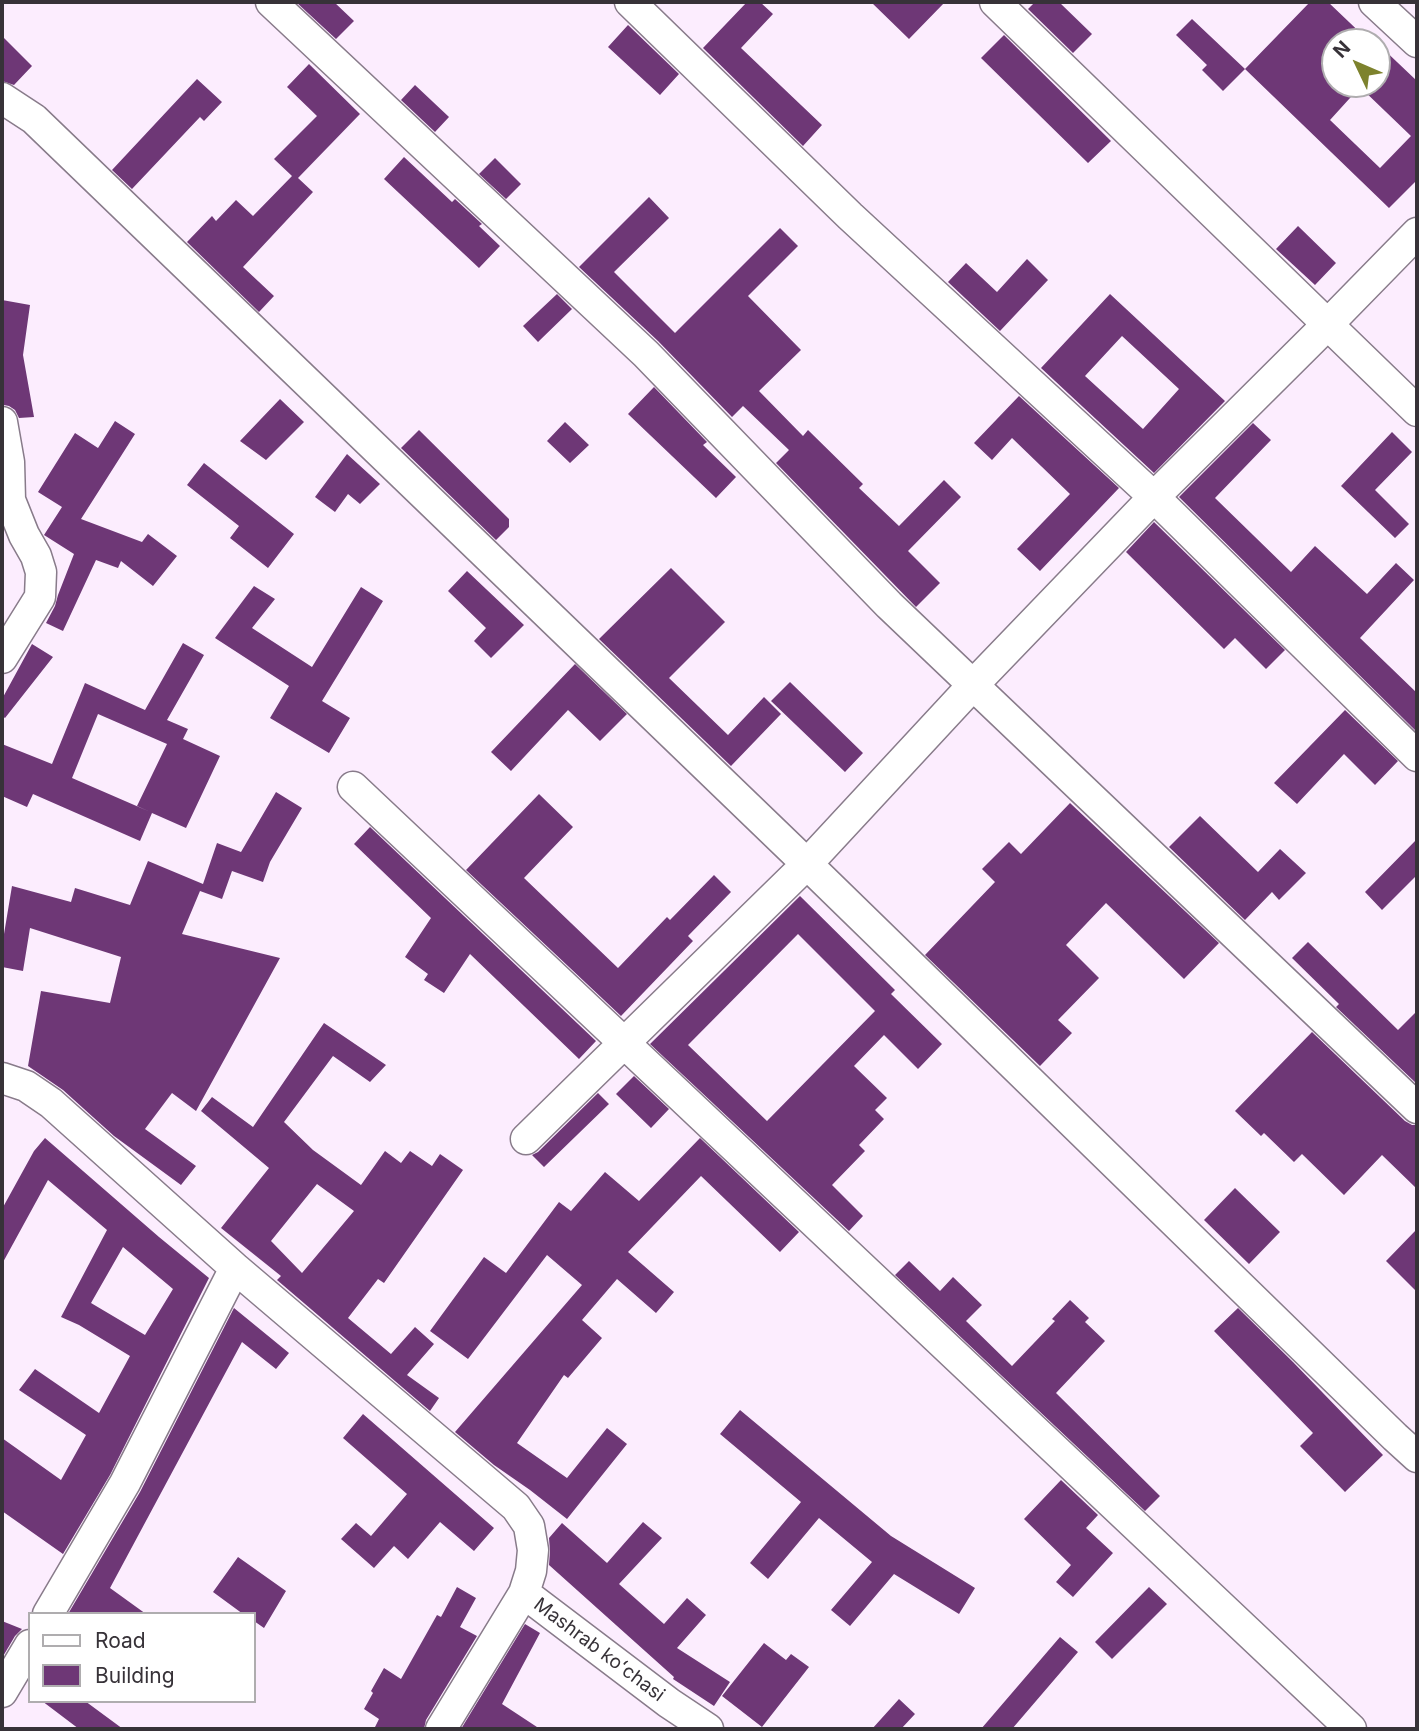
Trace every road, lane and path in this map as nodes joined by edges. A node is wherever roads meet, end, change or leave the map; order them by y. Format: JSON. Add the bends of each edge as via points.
{"nodes":[{"id":1,"x":271,"y":2,"type":"edge"},
{"id":2,"x":630,"y":2,"type":"edge"},
{"id":3,"x":995,"y":2,"type":"edge"},
{"id":4,"x":1374,"y":2,"type":"edge"},
{"id":5,"x":1417,"y":42,"type":"edge"},
{"id":6,"x":2,"y":98,"type":"edge"},
{"id":7,"x":1417,"y":233,"type":"edge"},
{"id":8,"x":1328,"y":324,"type":"junction"},
{"id":9,"x":1417,"y":411,"type":"edge"},
{"id":10,"x":2,"y":422,"type":"edge"},
{"id":11,"x":1154,"y":496,"type":"junction"},
{"id":12,"x":2,"y":658,"type":"edge"},
{"id":13,"x":973,"y":685,"type":"junction"},
{"id":14,"x":1417,"y":757,"type":"edge"},
{"id":15,"x":354,"y":787,"type":"dead end"},
{"id":16,"x":807,"y":864,"type":"junction"},
{"id":17,"x":624,"y":1043,"type":"junction"},
{"id":18,"x":2,"y":1078,"type":"edge"},
{"id":19,"x":1417,"y":1108,"type":"edge"},
{"id":20,"x":526,"y":1139,"type":"dead end"},
{"id":21,"x":235,"y":1268,"type":"junction"},
{"id":22,"x":1417,"y":1457,"type":"edge"},
{"id":23,"x":524,"y":1593,"type":"junction"},
{"id":24,"x":49,"y":1612,"type":"edge"},
{"id":25,"x":28,"y":1647,"type":"edge"},
{"id":26,"x":2,"y":1692,"type":"edge"},
{"id":27,"x":441,"y":1729,"type":"edge"},
{"id":28,"x":708,"y":1729,"type":"edge"},
{"id":29,"x":1350,"y":1729,"type":"edge"}],
"edges":[{"from":1,"to":13,"type":"street","via":[[646,354],[889,605]]},
{"from":2,"to":11,"type":"street","via":[[849,216]]},
{"from":3,"to":8,"type":"street"},
{"from":4,"to":5,"type":"street"},
{"from":6,"to":16,"type":"street","via":[[34,119]]},
{"from":7,"to":8,"type":"street"},
{"from":8,"to":9,"type":"street"},
{"from":8,"to":11,"type":"street"},
{"from":10,"to":12,"type":"street","via":[[10,500],[41,572],[40,597]]},
{"from":11,"to":13,"type":"street"},
{"from":11,"to":14,"type":"street"},
{"from":13,"to":16,"type":"street"},
{"from":13,"to":19,"type":"street"},
{"from":15,"to":17,"type":"street"},
{"from":16,"to":17,"type":"street"},
{"from":16,"to":22,"type":"street"},
{"from":17,"to":20,"type":"street"},
{"from":17,"to":29,"type":"street"},
{"from":18,"to":21,"type":"street","via":[[26,1086],[51,1103]]},
{"from":21,"to":23,"type":"street","via":[[516,1507],[529,1527],[533,1550]]},
{"from":21,"to":24,"type":"street","via":[[125,1483]]},
{"from":23,"to":27,"type":"street"},
{"from":23,"to":28,"type":"street","name":"Mashrab koʻchasi"},
{"from":25,"to":26,"type":"street"}]}
